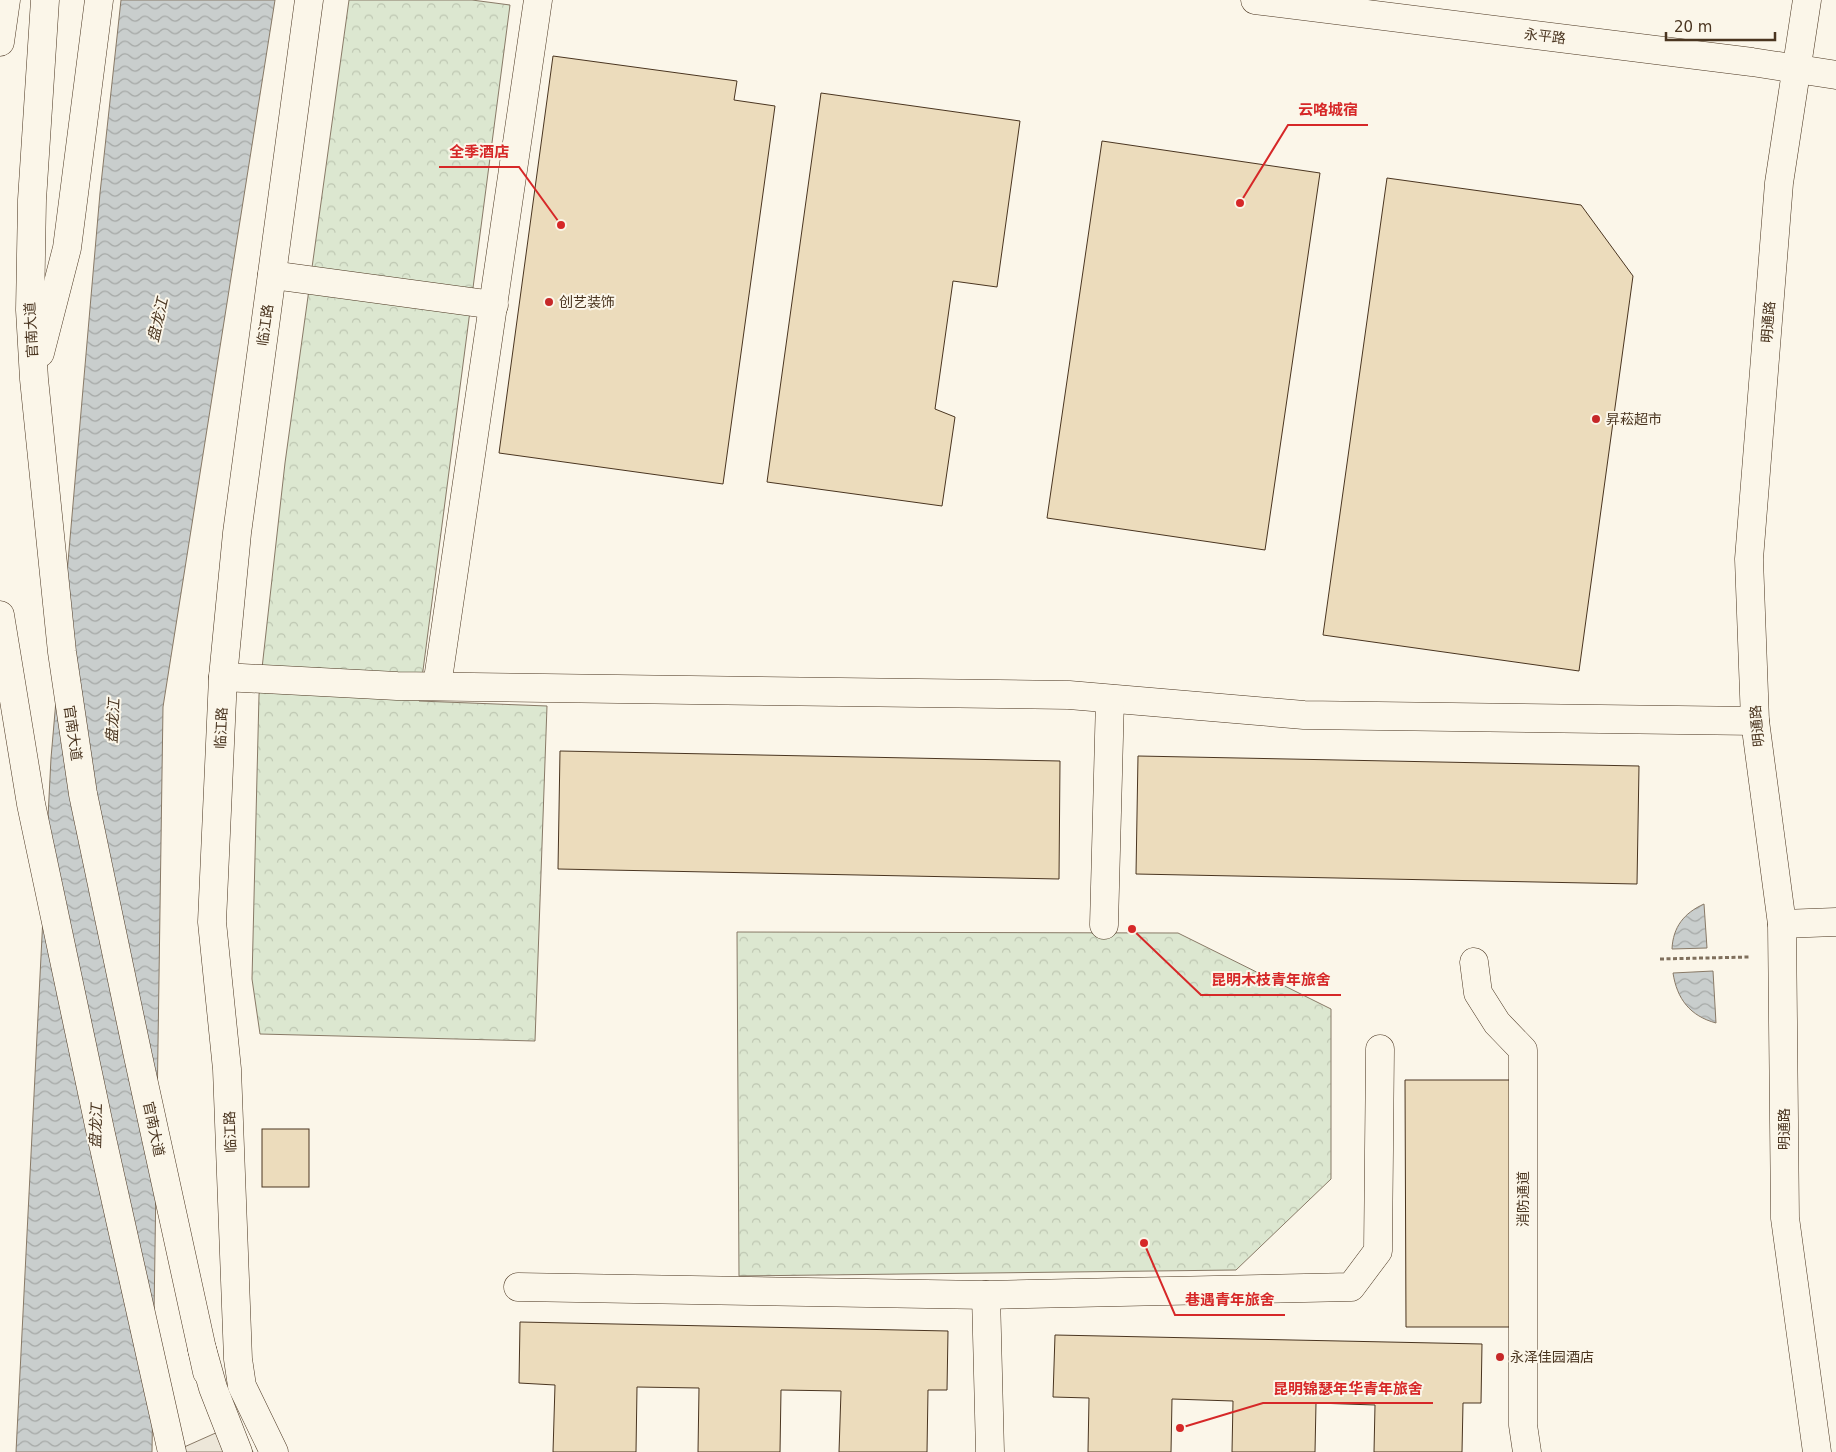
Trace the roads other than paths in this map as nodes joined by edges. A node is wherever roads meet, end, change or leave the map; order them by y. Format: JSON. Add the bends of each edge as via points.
{"nodes":[{"id":1,"x":5,"y":0,"type":"edge"},
{"id":2,"x":45,"y":0,"type":"edge"},
{"id":3,"x":98,"y":0,"type":"edge"},
{"id":4,"x":309,"y":0,"type":"edge"},
{"id":5,"x":538,"y":0,"type":"edge"},
{"id":6,"x":1254,"y":0,"type":"edge"},
{"id":7,"x":1807,"y":0,"type":"edge"},
{"id":8,"x":1410,"y":10,"type":"edge"},
{"id":9,"x":0,"y":30,"type":"edge"},
{"id":10,"x":0,"y":42,"type":"edge"},
{"id":11,"x":1796,"y":70,"type":"junction"},
{"id":12,"x":1836,"y":74,"type":"edge"},
{"id":13,"x":272,"y":275,"type":"junction"},
{"id":14,"x":494,"y":305,"type":"junction"},
{"id":15,"x":34,"y":379,"type":"junction"},
{"id":16,"x":0,"y":615,"type":"edge"},
{"id":17,"x":223,"y":676,"type":"junction"},
{"id":18,"x":437,"y":686,"type":"junction"},
{"id":19,"x":1110,"y":699,"type":"junction"},
{"id":20,"x":1755,"y":721,"type":"junction"},
{"id":21,"x":1836,"y":922,"type":"edge"},
{"id":22,"x":1782,"y":924,"type":"junction"},
{"id":23,"x":1104,"y":925,"type":"dead end"},
{"id":24,"x":1474,"y":962,"type":"dead end"},
{"id":25,"x":1380,"y":1049,"type":"dead end"},
{"id":26,"x":518,"y":1287,"type":"dead end"},
{"id":27,"x":986,"y":1296,"type":"junction"},
{"id":28,"x":202,"y":1349,"type":"junction"},
{"id":29,"x":172,"y":1452,"type":"edge"},
{"id":30,"x":225,"y":1452,"type":"edge"},
{"id":31,"x":238,"y":1452,"type":"edge"},
{"id":32,"x":274,"y":1452,"type":"edge"},
{"id":33,"x":990,"y":1452,"type":"edge"},
{"id":34,"x":1527,"y":1452,"type":"edge"},
{"id":35,"x":1817,"y":1452,"type":"edge"}],
"edges":[{"from":1,"to":9,"type":"main road"},
{"from":1,"to":10,"type":"main road"},
{"from":2,"to":15,"type":"main road","name":"官南大道","via":[[30,281]]},
{"from":3,"to":15,"type":"main road","via":[[67,248]]},
{"from":4,"to":13,"type":"main road","name":"临江路"},
{"from":5,"to":14,"type":"main road"},
{"from":6,"to":8,"type":"main road","name":"永平路"},
{"from":7,"to":11,"type":"main road","name":"明通路"},
{"from":8,"to":11,"type":"main road","name":"永平路"},
{"from":11,"to":12,"type":"main road","name":"永平路"},
{"from":11,"to":20,"type":"main road","name":"明通路","via":[[1779,183],[1749,559]]},
{"from":13,"to":14,"type":"main road"},
{"from":13,"to":17,"type":"main road","name":"临江路","via":[[237,532]]},
{"from":14,"to":18,"type":"main road"},
{"from":15,"to":28,"type":"main road","name":"官南大道","via":[[76,757]]},
{"from":16,"to":29,"type":"main road","via":[[31,804]]},
{"from":17,"to":18,"type":"main road"},
{"from":17,"to":32,"type":"main road","name":"临江路","via":[[212,922],[227,1070],[238,1359],[242,1386]]},
{"from":18,"to":19,"type":"main road","via":[[1069,695]]},
{"from":19,"to":20,"type":"main road","via":[[1304,715]]},
{"from":19,"to":23,"type":"main road"},
{"from":20,"to":22,"type":"main road","name":"明通路"},
{"from":21,"to":22,"type":"main road"},
{"from":22,"to":35,"type":"main road","name":"明通路","via":[[1785,1218]]},
{"from":24,"to":34,"type":"main road","name":"消防通道","via":[[1478,994],[1497,1024],[1523,1050],[1523,1415]]},
{"from":25,"to":27,"type":"main road","via":[[1378,1251],[1350,1286]]},
{"from":26,"to":27,"type":"main road"},
{"from":27,"to":33,"type":"main road"},
{"from":28,"to":30,"type":"main road","name":"官南大道"},
{"from":28,"to":31,"type":"main road"}]}
